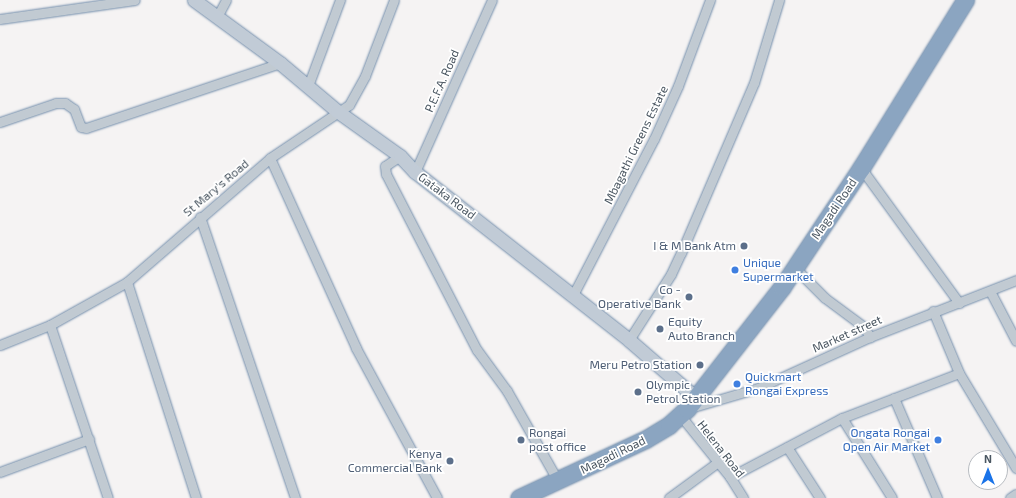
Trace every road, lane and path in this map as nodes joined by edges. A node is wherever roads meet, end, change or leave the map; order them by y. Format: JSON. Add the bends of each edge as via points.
{"nodes":[{"id":1,"x":135,"y":0,"type":"edge"},
{"id":2,"x":194,"y":0,"type":"edge"},
{"id":3,"x":226,"y":0,"type":"edge"},
{"id":4,"x":340,"y":0,"type":"edge"},
{"id":5,"x":394,"y":0,"type":"edge"},
{"id":6,"x":492,"y":0,"type":"edge"},
{"id":7,"x":710,"y":0,"type":"edge"},
{"id":8,"x":779,"y":0,"type":"edge"},
{"id":9,"x":965,"y":0,"type":"edge"},
{"id":10,"x":217,"y":17,"type":"junction"},
{"id":11,"x":0,"y":19,"type":"edge"},
{"id":12,"x":280,"y":63,"type":"junction"},
{"id":13,"x":308,"y":86,"type":"junction"},
{"id":14,"x":337,"y":111,"type":"junction"},
{"id":15,"x":0,"y":122,"type":"edge"},
{"id":16,"x":400,"y":156,"type":"junction"},
{"id":17,"x":270,"y":158,"type":"junction"},
{"id":18,"x":861,"y":168,"type":"junction"},
{"id":19,"x":415,"y":172,"type":"junction"},
{"id":20,"x":200,"y":217,"type":"junction"},
{"id":21,"x":794,"y":268,"type":"junction"},
{"id":22,"x":1016,"y":280,"type":"edge"},
{"id":23,"x":127,"y":282,"type":"junction"},
{"id":24,"x":990,"y":291,"type":"junction"},
{"id":25,"x":573,"y":295,"type":"junction"},
{"id":26,"x":959,"y":303,"type":"junction"},
{"id":27,"x":933,"y":311,"type":"junction"},
{"id":28,"x":50,"y":324,"type":"junction"},
{"id":29,"x":870,"y":337,"type":"junction"},
{"id":30,"x":629,"y":340,"type":"junction"},
{"id":31,"x":1016,"y":341,"type":"edge"},
{"id":32,"x":0,"y":345,"type":"edge"},
{"id":33,"x":959,"y":373,"type":"junction"},
{"id":34,"x":894,"y":398,"type":"junction"},
{"id":35,"x":688,"y":407,"type":"junction"},
{"id":36,"x":842,"y":418,"type":"junction"},
{"id":37,"x":89,"y":440,"type":"junction"},
{"id":38,"x":786,"y":448,"type":"junction"},
{"id":39,"x":718,"y":462,"type":"junction"},
{"id":40,"x":1016,"y":468,"type":"edge"},
{"id":41,"x":0,"y":472,"type":"edge"},
{"id":42,"x":730,"y":477,"type":"junction"},
{"id":43,"x":558,"y":481,"type":"junction"},
{"id":44,"x":1016,"y":494,"type":"edge"},
{"id":45,"x":108,"y":498,"type":"edge"},
{"id":46,"x":196,"y":498,"type":"edge"},
{"id":47,"x":295,"y":498,"type":"edge"},
{"id":48,"x":437,"y":498,"type":"edge"},
{"id":49,"x":519,"y":498,"type":"edge"},
{"id":50,"x":669,"y":498,"type":"edge"},
{"id":51,"x":743,"y":498,"type":"edge"},
{"id":52,"x":820,"y":498,"type":"edge"},
{"id":53,"x":892,"y":498,"type":"edge"},
{"id":54,"x":937,"y":498,"type":"edge"},
{"id":55,"x":1010,"y":498,"type":"edge"}],
"edges":[{"from":1,"to":11,"type":"street"},
{"from":2,"to":10,"type":"street","name":"Gataka Road"},
{"from":3,"to":10,"type":"street"},
{"from":4,"to":13,"type":"street"},
{"from":5,"to":14,"type":"street","name":"St Mary's Road","via":[[365,76],[349,105]]},
{"from":6,"to":19,"type":"street","name":"P.E.F.A. Road"},
{"from":7,"to":25,"type":"street","name":"Mbagathi Greens Estate","via":[[678,86],[654,139]]},
{"from":8,"to":30,"type":"street","via":[[754,83],[681,253],[671,274]]},
{"from":9,"to":18,"type":"highway","name":"Magadi Road"},
{"from":10,"to":12,"type":"street","name":"Gataka Road"},
{"from":12,"to":13,"type":"street","name":"Gataka Road"},
{"from":12,"to":15,"type":"street","via":[[86,128],[81,127],[74,109],[65,103],[56,103]]},
{"from":13,"to":14,"type":"street","name":"Gataka Road"},
{"from":14,"to":16,"type":"street","name":"Gataka Road"},
{"from":14,"to":17,"type":"street","name":"St Mary's Road"},
{"from":16,"to":19,"type":"street","name":"Gataka Road"},
{"from":16,"to":43,"type":"street","via":[[385,166],[386,174],[477,350],[507,391]]},
{"from":17,"to":20,"type":"street","name":"St Mary's Road"},
{"from":17,"to":48,"type":"street","via":[[356,348]]},
{"from":18,"to":21,"type":"highway","name":"Magadi Road"},
{"from":18,"to":26,"type":"street"},
{"from":19,"to":25,"type":"street","name":"Gataka Road"},
{"from":20,"to":23,"type":"street","name":"St Mary's Road"},
{"from":20,"to":47,"type":"street"},
{"from":21,"to":29,"type":"street","via":[[825,298],[864,327]]},
{"from":21,"to":35,"type":"highway","name":"Magadi Road"},
{"from":22,"to":24,"type":"street","name":"Market street"},
{"from":23,"to":28,"type":"street","name":"St Mary's Road"},
{"from":23,"to":46,"type":"street"},
{"from":24,"to":26,"type":"street","name":"Market street"},
{"from":24,"to":31,"type":"street"},
{"from":25,"to":30,"type":"street","name":"Gataka Road"},
{"from":26,"to":27,"type":"street","name":"Market street"},
{"from":27,"to":29,"type":"street","name":"Market street"},
{"from":27,"to":33,"type":"street"},
{"from":28,"to":32,"type":"street","name":"St Mary's Road"},
{"from":28,"to":37,"type":"street"},
{"from":29,"to":35,"type":"street","name":"Market street","via":[[758,388]]},
{"from":30,"to":35,"type":"street","name":"Gataka Road"},
{"from":33,"to":34,"type":"street"},
{"from":33,"to":40,"type":"street"},
{"from":34,"to":36,"type":"street"},
{"from":34,"to":54,"type":"street"},
{"from":35,"to":39,"type":"street","name":"Helena Road"},
{"from":35,"to":43,"type":"highway","name":"Magadi Road","via":[[646,439]]},
{"from":36,"to":38,"type":"street"},
{"from":36,"to":53,"type":"street"},
{"from":37,"to":41,"type":"street"},
{"from":37,"to":45,"type":"street"},
{"from":38,"to":42,"type":"street"},
{"from":38,"to":52,"type":"street"},
{"from":39,"to":42,"type":"street","name":"Helena Road"},
{"from":39,"to":50,"type":"street"},
{"from":42,"to":51,"type":"street","name":"Helena Road"},
{"from":43,"to":49,"type":"highway","name":"Magadi Road"},
{"from":44,"to":55,"type":"street"}]}
